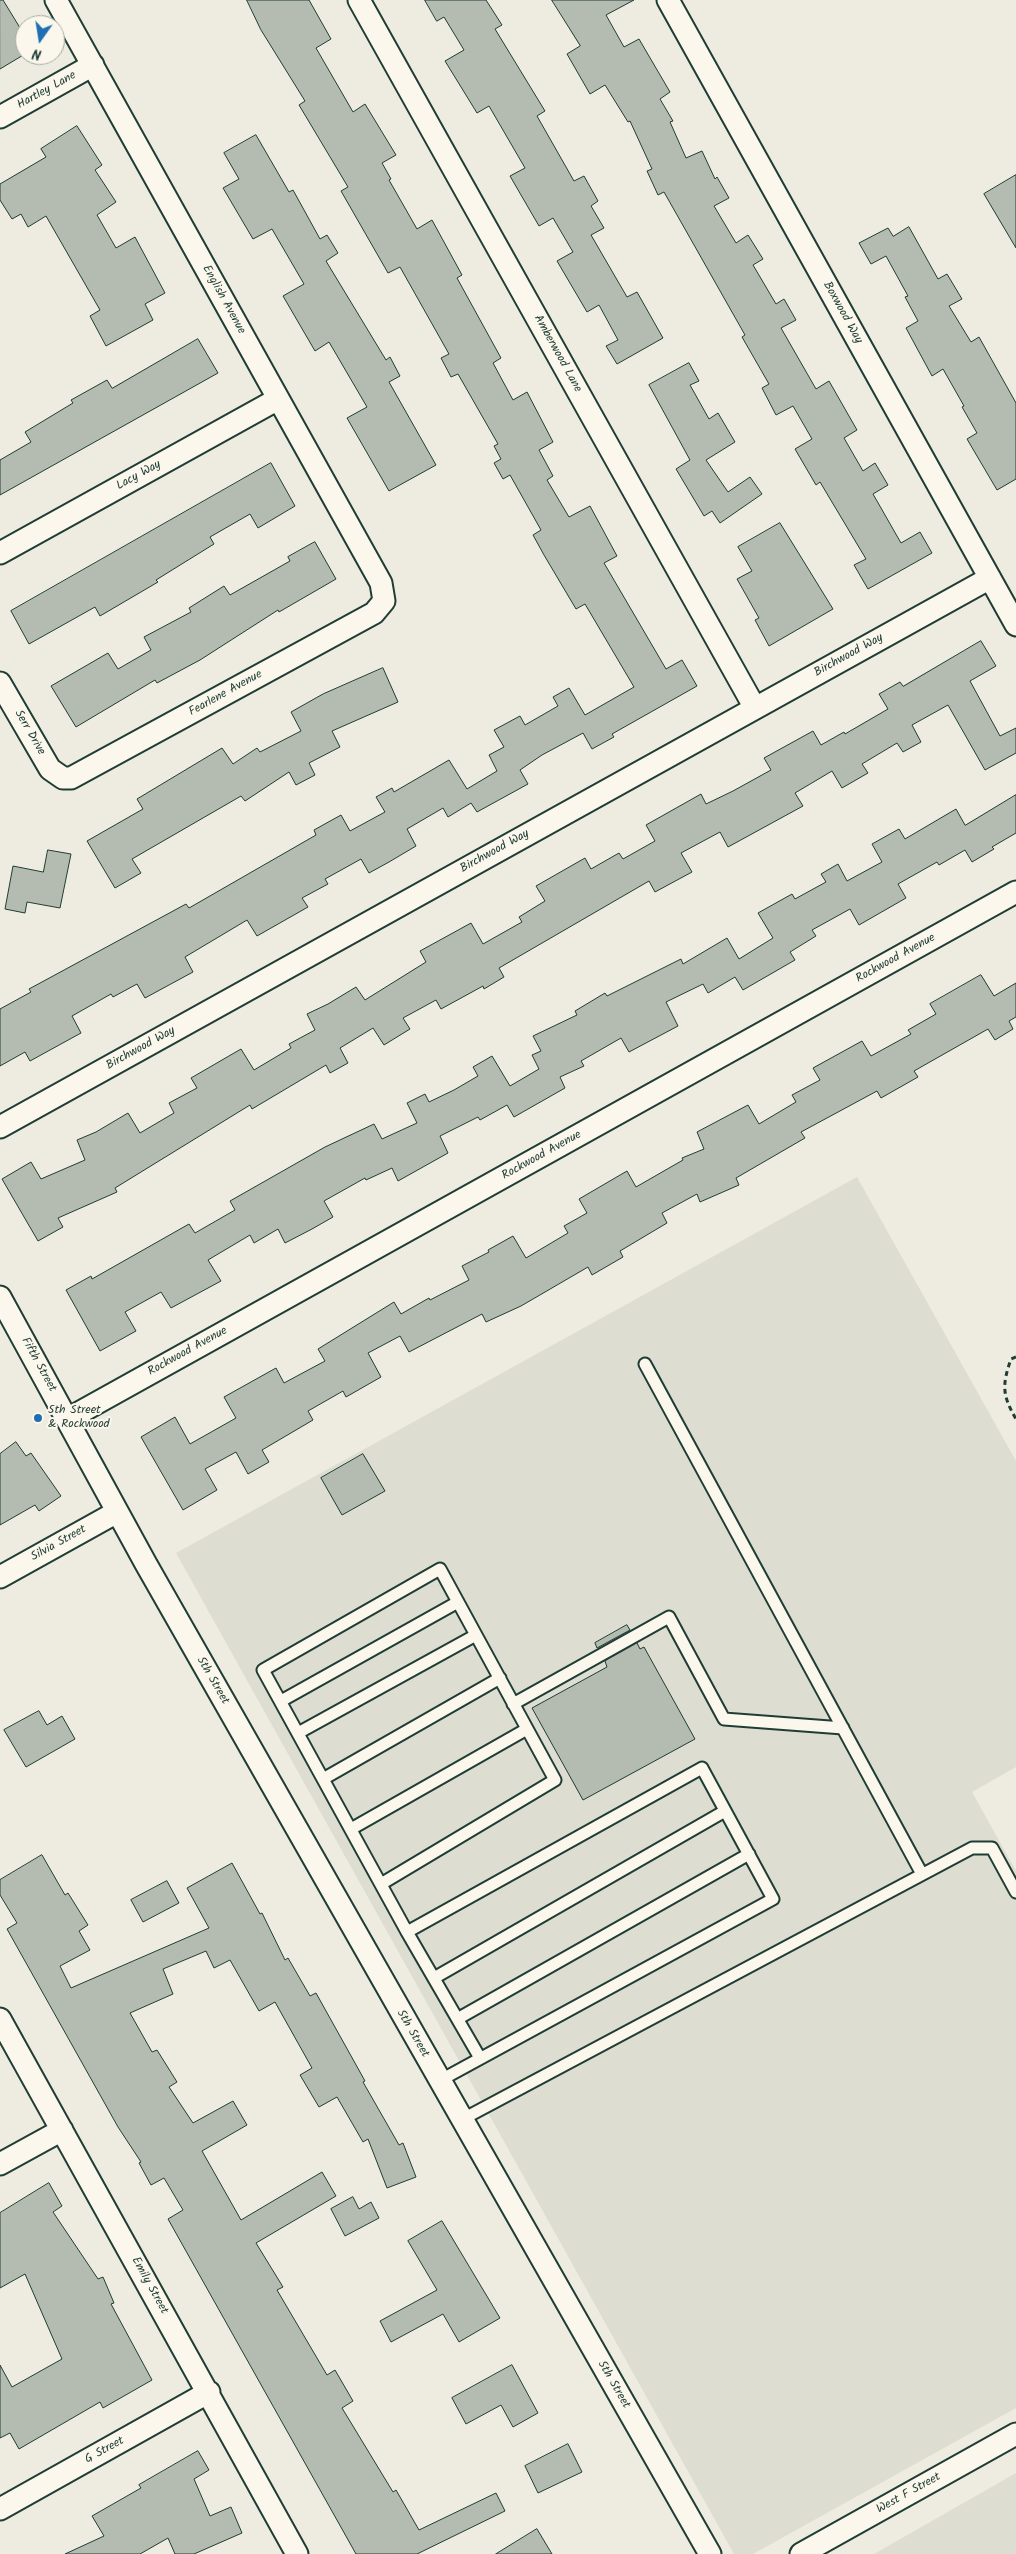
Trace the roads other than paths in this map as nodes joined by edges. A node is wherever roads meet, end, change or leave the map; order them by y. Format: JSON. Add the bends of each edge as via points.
{"nodes":[{"id":1,"x":56,"y":0,"type":"edge"},
{"id":2,"x":359,"y":0,"type":"edge"},
{"id":3,"x":668,"y":0,"type":"edge"},
{"id":4,"x":93,"y":65,"type":"junction"},
{"id":5,"x":0,"y":117,"type":"edge"},
{"id":6,"x":278,"y":399,"type":"junction"},
{"id":7,"x":0,"y":553,"type":"edge"},
{"id":8,"x":990,"y":578,"type":"junction"},
{"id":9,"x":384,"y":601,"type":"joint"},
{"id":10,"x":1016,"y":625,"type":"edge"},
{"id":11,"x":0,"y":683,"type":"edge"},
{"id":12,"x":755,"y":708,"type":"junction"},
{"id":13,"x":63,"y":778,"type":"joint"},
{"id":14,"x":1016,"y":892,"type":"edge"},
{"id":15,"x":0,"y":1127,"type":"edge"},
{"id":16,"x":0,"y":1297,"type":"edge"},
{"id":17,"x":646,"y":1364,"type":"dead end"},
{"id":18,"x":68,"y":1419,"type":"junction"},
{"id":19,"x":117,"y":1512,"type":"junction"},
{"id":20,"x":0,"y":1577,"type":"edge"},
{"id":21,"x":458,"y":1602,"type":"junction"},
{"id":22,"x":476,"y":1634,"type":"junction"},
{"id":23,"x":500,"y":1678,"type":"junction"},
{"id":24,"x":280,"y":1701,"type":"junction"},
{"id":25,"x":513,"y":1704,"type":"junction"},
{"id":26,"x":843,"y":1728,"type":"junction"},
{"id":27,"x":527,"y":1729,"type":"junction"},
{"id":28,"x":298,"y":1734,"type":"junction"},
{"id":29,"x":323,"y":1779,"type":"junction"},
{"id":30,"x":725,"y":1811,"type":"junction"},
{"id":31,"x":351,"y":1829,"type":"junction"},
{"id":32,"x":749,"y":1854,"type":"junction"},
{"id":33,"x":922,"y":1874,"type":"junction"},
{"id":34,"x":381,"y":1884,"type":"junction"},
{"id":35,"x":1016,"y":1892,"type":"edge"},
{"id":36,"x":407,"y":1932,"type":"junction"},
{"id":37,"x":434,"y":1978,"type":"junction"},
{"id":38,"x":459,"y":2018,"type":"junction"},
{"id":39,"x":0,"y":2019,"type":"edge"},
{"id":40,"x":480,"y":2058,"type":"junction"},
{"id":41,"x":439,"y":2081,"type":"junction"},
{"id":42,"x":461,"y":2120,"type":"junction"},
{"id":43,"x":62,"y":2130,"type":"junction"},
{"id":44,"x":0,"y":2164,"type":"edge"},
{"id":45,"x":209,"y":2392,"type":"junction"},
{"id":46,"x":1016,"y":2434,"type":"edge"},
{"id":47,"x":0,"y":2509,"type":"edge"},
{"id":48,"x":288,"y":2551,"type":"edge"},
{"id":49,"x":710,"y":2554,"type":"edge"},
{"id":50,"x":801,"y":2554,"type":"edge"}],
"edges":[{"from":1,"to":4,"type":"street","name":"English Avenue"},
{"from":2,"to":12,"type":"street","name":"Amberwood Lane"},
{"from":3,"to":8,"type":"street","name":"Boxwood Way"},
{"from":4,"to":5,"type":"street","name":"Hartley Lane"},
{"from":4,"to":6,"type":"street","name":"English Avenue"},
{"from":6,"to":7,"type":"street","name":"Lacy Way"},
{"from":6,"to":9,"type":"street","name":"English Avenue","via":[[381,582]]},
{"from":8,"to":10,"type":"street","name":"Boxwood Way"},
{"from":8,"to":12,"type":"street","name":"Birchwood Way"},
{"from":9,"to":13,"type":"street","name":"Fearlene Avenue","via":[[374,613],[79,775]]},
{"from":11,"to":13,"type":"street","name":"Serr Drive","via":[[50,769]]},
{"from":12,"to":15,"type":"street","name":"Birchwood Way"},
{"from":14,"to":18,"type":"street","name":"Rockwood Avenue"},
{"from":16,"to":18,"type":"street","name":"Fifth Street"},
{"from":17,"to":26,"type":"lane"},
{"from":18,"to":19,"type":"street","name":"Fifth Street"},
{"from":19,"to":20,"type":"street","name":"Silvia Street"},
{"from":19,"to":41,"type":"street","name":"5th Street"},
{"from":21,"to":22,"type":"lane"},
{"from":21,"to":24,"type":"lane"},
{"from":21,"to":24,"type":"lane","via":[[440,1568],[263,1670]]},
{"from":22,"to":23,"type":"lane"},
{"from":22,"to":28,"type":"lane"},
{"from":23,"to":25,"type":"lane"},
{"from":23,"to":29,"type":"lane"},
{"from":24,"to":28,"type":"lane"},
{"from":25,"to":26,"type":"lane","via":[[669,1617],[724,1719]]},
{"from":25,"to":27,"type":"lane"},
{"from":26,"to":33,"type":"lane"},
{"from":27,"to":31,"type":"lane"},
{"from":27,"to":34,"type":"lane","via":[[555,1780]]},
{"from":28,"to":29,"type":"lane"},
{"from":29,"to":31,"type":"lane"},
{"from":30,"to":32,"type":"lane"},
{"from":30,"to":36,"type":"lane","via":[[702,1768]]},
{"from":30,"to":37,"type":"lane"},
{"from":31,"to":34,"type":"lane"},
{"from":32,"to":38,"type":"lane"},
{"from":32,"to":40,"type":"lane","via":[[774,1899]]},
{"from":33,"to":35,"type":"lane","via":[[972,1848],[992,1848]]},
{"from":33,"to":42,"type":"lane"},
{"from":34,"to":36,"type":"lane"},
{"from":36,"to":37,"type":"lane"},
{"from":37,"to":38,"type":"lane"},
{"from":38,"to":40,"type":"lane"},
{"from":39,"to":43,"type":"street","name":"Emily Street"},
{"from":40,"to":41,"type":"lane"},
{"from":41,"to":42,"type":"street","name":"5th Street"},
{"from":42,"to":49,"type":"street","name":"5th Street"},
{"from":43,"to":44,"type":"street"},
{"from":43,"to":45,"type":"street","name":"Emily Street"},
{"from":45,"to":47,"type":"street","name":"G Street"},
{"from":45,"to":48,"type":"street","name":"Emily Street"},
{"from":46,"to":50,"type":"street","name":"West F Street"}]}
